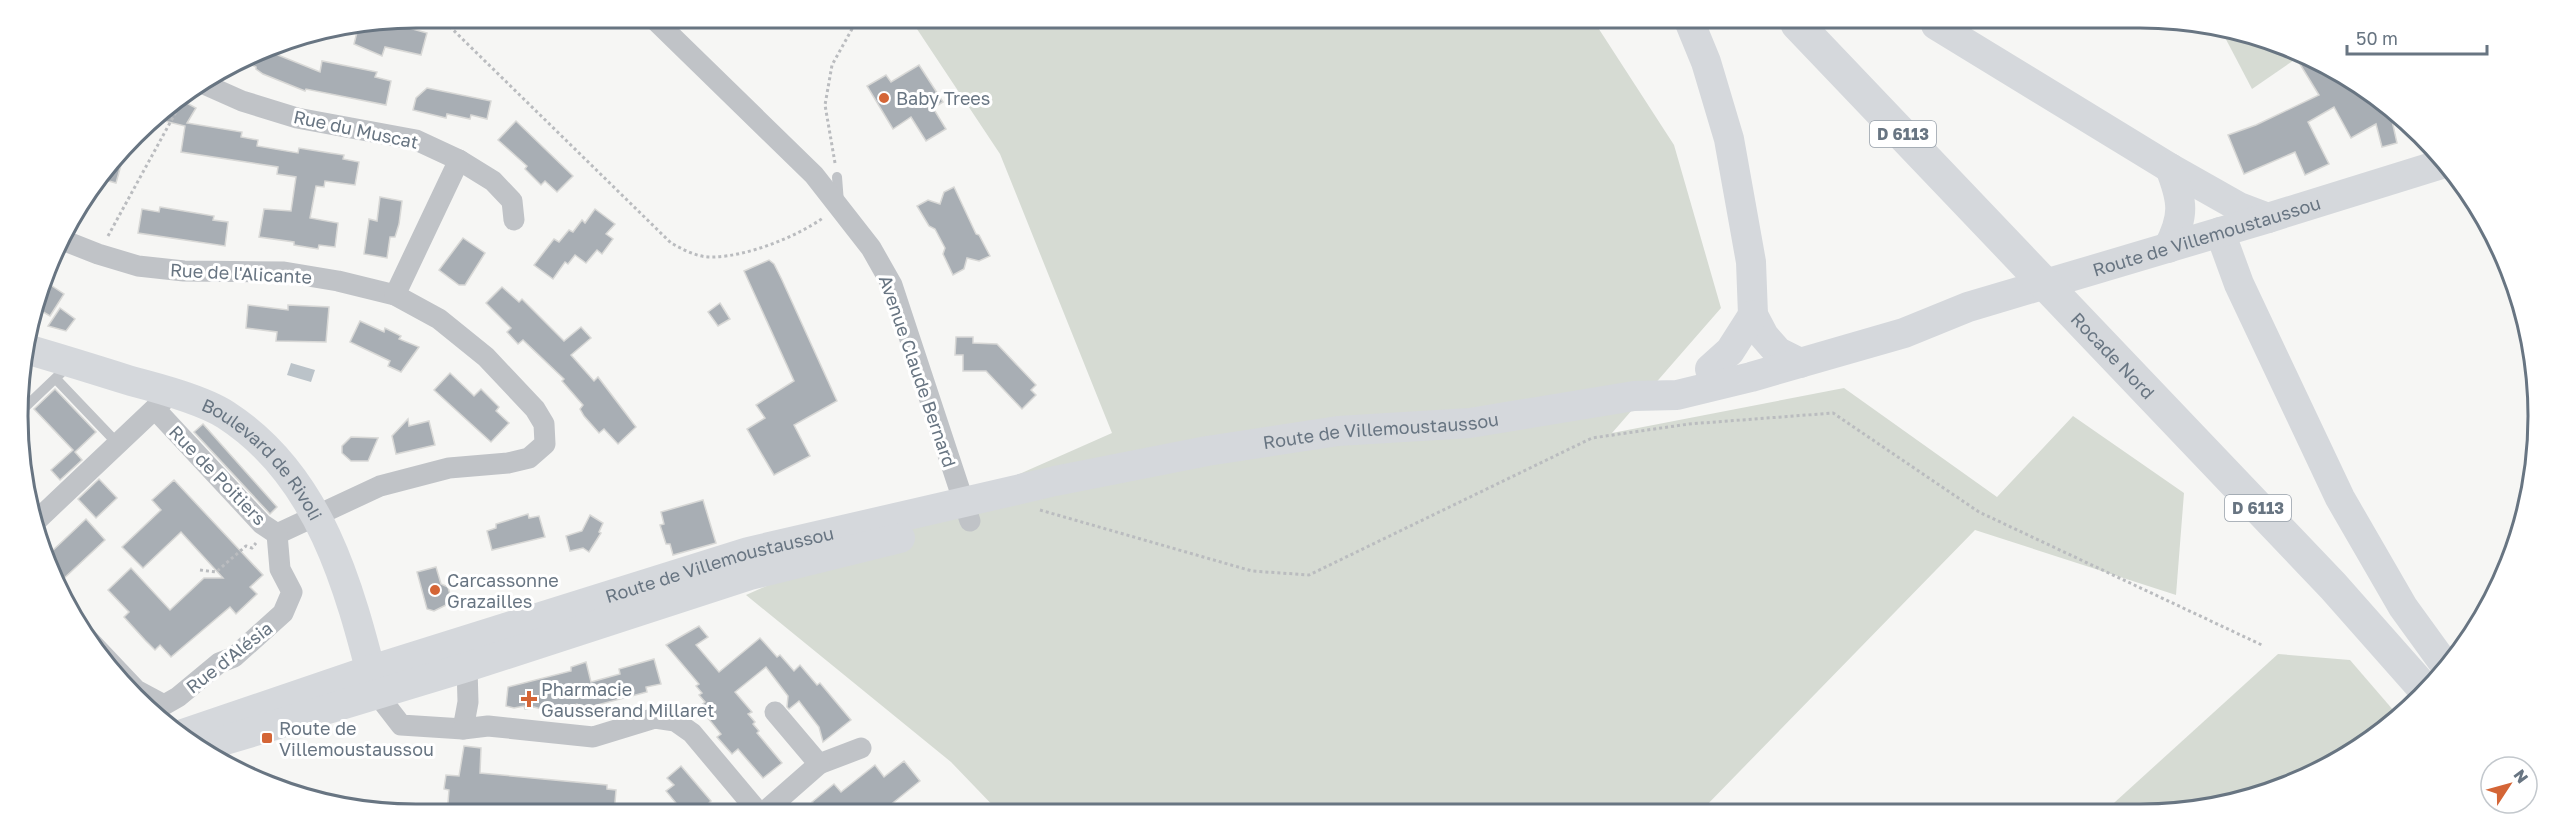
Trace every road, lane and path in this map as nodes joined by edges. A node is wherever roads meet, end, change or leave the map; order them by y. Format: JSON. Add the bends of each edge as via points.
{"nodes":[{"id":1,"x":451,"y":28,"type":"edge"},
{"id":2,"x":663,"y":28,"type":"edge"},
{"id":3,"x":853,"y":28,"type":"edge"},
{"id":4,"x":1692,"y":28,"type":"edge"},
{"id":5,"x":1801,"y":28,"type":"edge"},
{"id":6,"x":1942,"y":28,"type":"edge"},
{"id":7,"x":211,"y":87,"type":"edge"},
{"id":8,"x":175,"y":113,"type":"edge"},
{"id":9,"x":459,"y":160,"type":"junction"},
{"id":10,"x":2436,"y":166,"type":"edge"},
{"id":11,"x":2170,"y":168,"type":"junction"},
{"id":12,"x":837,"y":177,"type":"joint"},
{"id":13,"x":840,"y":206,"type":"junction"},
{"id":14,"x":2268,"y":218,"type":"junction"},
{"id":15,"x":514,"y":220,"type":"dead end"},
{"id":16,"x":2220,"y":232,"type":"junction"},
{"id":17,"x":70,"y":243,"type":"edge"},
{"id":18,"x":2168,"y":248,"type":"junction"},
{"id":19,"x":98,"y":254,"type":"junction"},
{"id":20,"x":395,"y":295,"type":"junction"},
{"id":21,"x":1753,"y":315,"type":"junction"},
{"id":22,"x":34,"y":354,"type":"edge"},
{"id":23,"x":1789,"y":357,"type":"junction"},
{"id":24,"x":1710,"y":369,"type":"junction"},
{"id":25,"x":64,"y":371,"type":"junction"},
{"id":26,"x":1634,"y":396,"type":"junction"},
{"id":27,"x":163,"y":400,"type":"junction"},
{"id":28,"x":28,"y":404,"type":"edge"},
{"id":29,"x":118,"y":444,"type":"junction"},
{"id":30,"x":1128,"y":468,"type":"junction"},
{"id":31,"x":1023,"y":505,"type":"junction"},
{"id":32,"x":966,"y":512,"type":"junction"},
{"id":33,"x":42,"y":516,"type":"edge"},
{"id":34,"x":317,"y":516,"type":"junction"},
{"id":35,"x":272,"y":531,"type":"junction"},
{"id":36,"x":200,"y":570,"type":"dead end"},
{"id":37,"x":2264,"y":646,"type":"dead end"},
{"id":38,"x":437,"y":649,"type":"junction"},
{"id":39,"x":2442,"y":660,"type":"edge"},
{"id":40,"x":479,"y":663,"type":"junction"},
{"id":41,"x":374,"y":682,"type":"junction"},
{"id":42,"x":2420,"y":685,"type":"edge"},
{"id":43,"x":152,"y":700,"type":"edge"},
{"id":44,"x":164,"y":705,"type":"junction"},
{"id":45,"x":775,"y":712,"type":"dead end"},
{"id":46,"x":168,"y":714,"type":"edge"},
{"id":47,"x":462,"y":729,"type":"junction"},
{"id":48,"x":191,"y":732,"type":"edge"},
{"id":49,"x":208,"y":744,"type":"edge"},
{"id":50,"x":861,"y":748,"type":"dead end"},
{"id":51,"x":819,"y":764,"type":"junction"},
{"id":52,"x":752,"y":804,"type":"edge"},
{"id":53,"x":773,"y":804,"type":"edge"}],
"edges":[{"from":1,"to":13,"type":"path","via":[[670,243],[692,254],[714,257],[764,247],[803,232]]},
{"from":2,"to":13,"type":"street","name":"Avenue Claude Bernard","via":[[814,175]]},
{"from":3,"to":12,"type":"path","via":[[832,65],[825,105]]},
{"from":4,"to":21,"type":"street","via":[[1729,139],[1751,262]]},
{"from":5,"to":42,"type":"main road","name":"Rocade Nord","number":"D 6113","via":[[2333,586]]},
{"from":6,"to":11,"type":"street"},
{"from":7,"to":9,"type":"street","name":"Rue du Muscat","via":[[297,118],[416,140]]},
{"from":8,"to":19,"type":"path"},
{"from":9,"to":15,"type":"street","name":"Rue du Muscat","via":[[493,181],[512,201]]},
{"from":9,"to":20,"type":"street"},
{"from":10,"to":14,"type":"street","name":"Route de Villemoustaussou"},
{"from":11,"to":14,"type":"street","via":[[2239,207]]},
{"from":11,"to":18,"type":"street","via":[[2182,213]]},
{"from":12,"to":13,"type":"lane"},
{"from":13,"to":32,"type":"street","name":"Avenue Claude Bernard","via":[[892,285]]},
{"from":14,"to":16,"type":"street","name":"Route de Villemoustaussou"},
{"from":16,"to":18,"type":"street","name":"Route de Villemoustaussou"},
{"from":16,"to":39,"type":"street","via":[[2239,284],[2340,498],[2403,607]]},
{"from":17,"to":19,"type":"street","name":"Rue de l'Alicante"},
{"from":18,"to":23,"type":"street","name":"Route de Villemoustaussou","via":[[1968,307],[1901,316]]},
{"from":19,"to":20,"type":"street","name":"Rue de l'Alicante","via":[[138,266],[184,271],[284,272]]},
{"from":20,"to":34,"type":"street","name":"Rue de l'Alicante","via":[[439,319],[486,357],[535,409],[544,424],[545,444],[529,458],[449,468],[380,486]]},
{"from":21,"to":23,"type":"street","via":[[1764,336]]},
{"from":21,"to":24,"type":"street","via":[[1730,351]]},
{"from":22,"to":25,"type":"street","name":"Boulevard de Rivoli"},
{"from":23,"to":24,"type":"street","name":"Route de Villemoustaussou"},
{"from":23,"to":26,"type":"street","name":"Route de Villemoustaussou","via":[[1752,377],[1677,395]]},
{"from":24,"to":26,"type":"street","name":"Route de Villemoustaussou"},
{"from":25,"to":27,"type":"street","name":"Boulevard de Rivoli"},
{"from":25,"to":28,"type":"lane"},
{"from":25,"to":29,"type":"lane"},
{"from":26,"to":30,"type":"street","name":"Route de Villemoustaussou","via":[[1470,423],[1338,431]]},
{"from":27,"to":29,"type":"street","name":"Rue de Poitiers"},
{"from":27,"to":34,"type":"street","name":"Boulevard de Rivoli","via":[[225,414],[261,444],[304,492]]},
{"from":27,"to":35,"type":"street","name":"Rue de Poitiers"},
{"from":29,"to":33,"type":"street","name":"Rue de Poitiers"},
{"from":30,"to":31,"type":"street","name":"Route de Villemoustaussou"},
{"from":30,"to":32,"type":"street","name":"Route de Villemoustaussou","via":[[1055,482]]},
{"from":31,"to":32,"type":"street","name":"Route de Villemoustaussou"},
{"from":31,"to":37,"type":"path","via":[[1252,571],[1309,575],[1592,438],[1689,424],[1833,413],[1979,512]]},
{"from":32,"to":38,"type":"street","name":"Route de Villemoustaussou","via":[[748,552]]},
{"from":32,"to":40,"type":"street","name":"Route de Villemoustaussou","via":[[750,575]]},
{"from":34,"to":35,"type":"street","name":"Rue de Poitiers"},
{"from":34,"to":41,"type":"street","name":"Boulevard de Rivoli","via":[[341,569]]},
{"from":35,"to":36,"type":"path","via":[[252,548],[246,546],[216,572]]},
{"from":35,"to":44,"type":"street","name":"Rue d'Alésia","via":[[280,569],[292,592],[283,613],[234,657],[219,663]]},
{"from":38,"to":40,"type":"street"},
{"from":38,"to":41,"type":"street","name":"Route de Villemoustaussou"},
{"from":40,"to":41,"type":"street","name":"Route de Villemoustaussou"},
{"from":40,"to":47,"type":"street"},
{"from":41,"to":47,"type":"street","via":[[401,725]]},
{"from":41,"to":48,"type":"street","name":"Route de Villemoustaussou"},
{"from":41,"to":49,"type":"street","name":"Route de Villemoustaussou"},
{"from":43,"to":44,"type":"street"},
{"from":44,"to":46,"type":"street"},
{"from":45,"to":51,"type":"street"},
{"from":47,"to":52,"type":"street","via":[[488,726],[593,737],[655,718],[675,721],[692,733]]},
{"from":50,"to":51,"type":"street"},
{"from":51,"to":53,"type":"street"}]}
